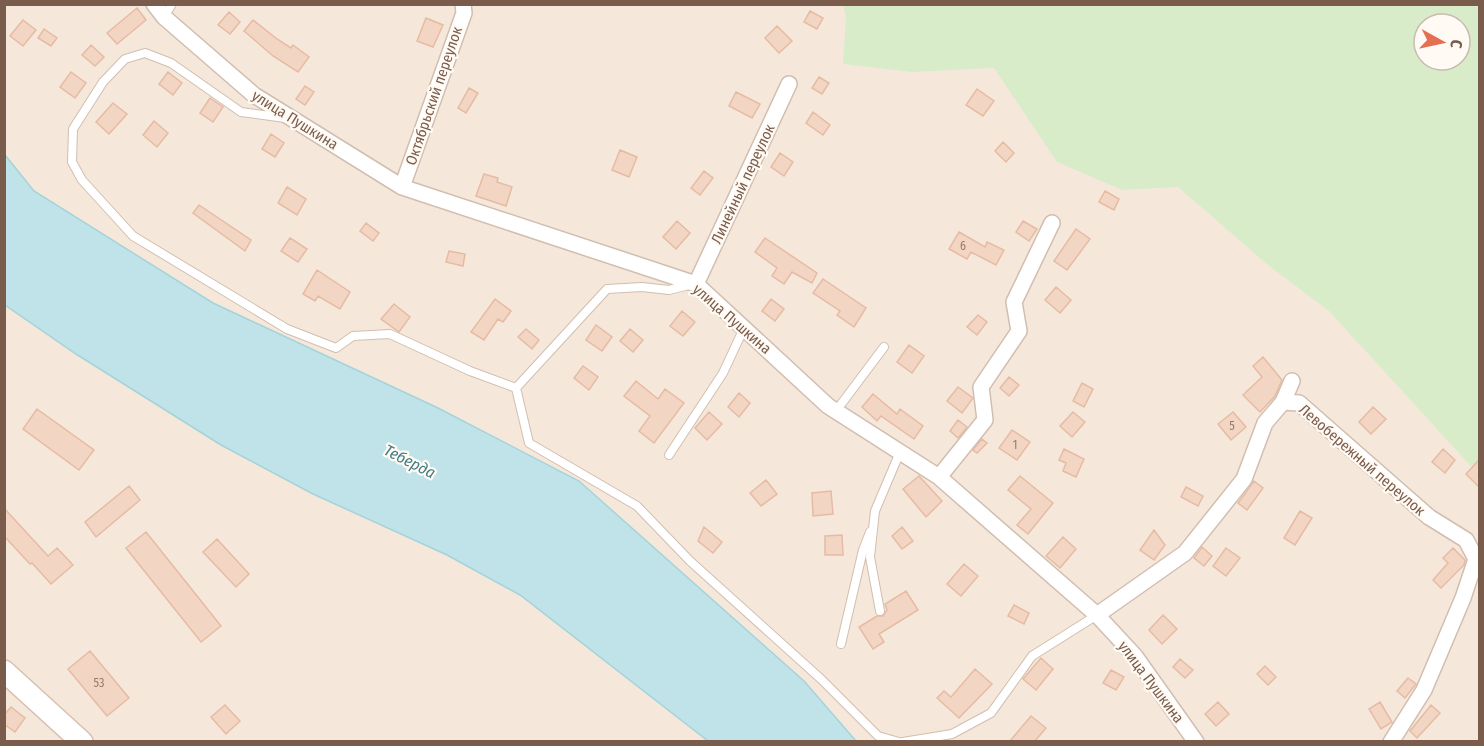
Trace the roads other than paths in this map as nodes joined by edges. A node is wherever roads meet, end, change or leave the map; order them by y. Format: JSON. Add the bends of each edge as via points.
{"nodes":[{"id":1,"x":154,"y":4,"type":"edge"},
{"id":2,"x":463,"y":4,"type":"edge"},
{"id":3,"x":168,"y":11,"type":"edge"},
{"id":4,"x":789,"y":84,"type":"dead end"},
{"id":5,"x":294,"y":120,"type":"junction"},
{"id":6,"x":402,"y":187,"type":"junction"},
{"id":7,"x":1052,"y":223,"type":"dead end"},
{"id":8,"x":696,"y":284,"type":"junction"},
{"id":9,"x":744,"y":328,"type":"junction"},
{"id":10,"x":884,"y":347,"type":"dead end"},
{"id":11,"x":1292,"y":381,"type":"dead end"},
{"id":12,"x":516,"y":388,"type":"junction"},
{"id":13,"x":1283,"y":402,"type":"junction"},
{"id":14,"x":836,"y":411,"type":"junction"},
{"id":15,"x":900,"y":453,"type":"junction"},
{"id":16,"x":669,"y":455,"type":"dead end"},
{"id":17,"x":939,"y":477,"type":"junction"},
{"id":18,"x":874,"y":523,"type":"junction"},
{"id":19,"x":880,"y":611,"type":"dead end"},
{"id":20,"x":1097,"y":615,"type":"junction"},
{"id":21,"x":840,"y":644,"type":"dead end"},
{"id":22,"x":4,"y":671,"type":"edge"},
{"id":23,"x":82,"y":741,"type":"edge"},
{"id":24,"x":901,"y":741,"type":"edge"},
{"id":25,"x":1196,"y":741,"type":"edge"},
{"id":26,"x":1391,"y":741,"type":"edge"}],
"edges":[{"from":1,"to":3,"type":"street","name":"улица Пушкина"},
{"from":2,"to":6,"type":"street","name":"Октябрьский переулок","via":[[464,13]]},
{"from":3,"to":5,"type":"street","name":"улица Пушкина","via":[[254,95]]},
{"from":4,"to":8,"type":"street","name":"Линейный переулок"},
{"from":5,"to":6,"type":"street","name":"улица Пушкина"},
{"from":5,"to":12,"type":"lane","via":[[241,112],[171,63],[145,53],[125,59],[103,82],[73,129],[72,162],[82,180],[133,236],[287,329],[336,348],[353,336],[390,334]]},
{"from":6,"to":8,"type":"street","name":"улица Пушкина"},
{"from":7,"to":17,"type":"street","via":[[1014,302],[1018,331],[981,387],[986,420]]},
{"from":8,"to":9,"type":"street","name":"улица Пушкина"},
{"from":8,"to":12,"type":"lane","via":[[669,290],[607,289]]},
{"from":9,"to":14,"type":"street","name":"улица Пушкина"},
{"from":9,"to":16,"type":"lane","via":[[723,373]]},
{"from":10,"to":14,"type":"lane"},
{"from":11,"to":13,"type":"street"},
{"from":12,"to":24,"type":"lane","via":[[529,442],[637,506],[690,561],[878,736]]},
{"from":13,"to":20,"type":"street","name":"Левобережный переулок","via":[[1265,423],[1244,478],[1185,554]]},
{"from":13,"to":26,"type":"street","name":"Левобережный переулок","via":[[1299,403],[1429,517],[1466,540],[1476,559],[1424,690]]},
{"from":14,"to":15,"type":"street","name":"улица Пушкина"},
{"from":15,"to":17,"type":"street","name":"улица Пушкина"},
{"from":15,"to":18,"type":"lane","via":[[875,511]]},
{"from":17,"to":20,"type":"street","name":"улица Пушкина"},
{"from":18,"to":19,"type":"lane","via":[[870,557]]},
{"from":18,"to":21,"type":"lane","via":[[863,550]]},
{"from":20,"to":24,"type":"lane","via":[[1032,656],[991,713],[952,734]]},
{"from":20,"to":25,"type":"street","name":"улица Пушкина","via":[[1135,656]]},
{"from":22,"to":23,"type":"main road"}]}
